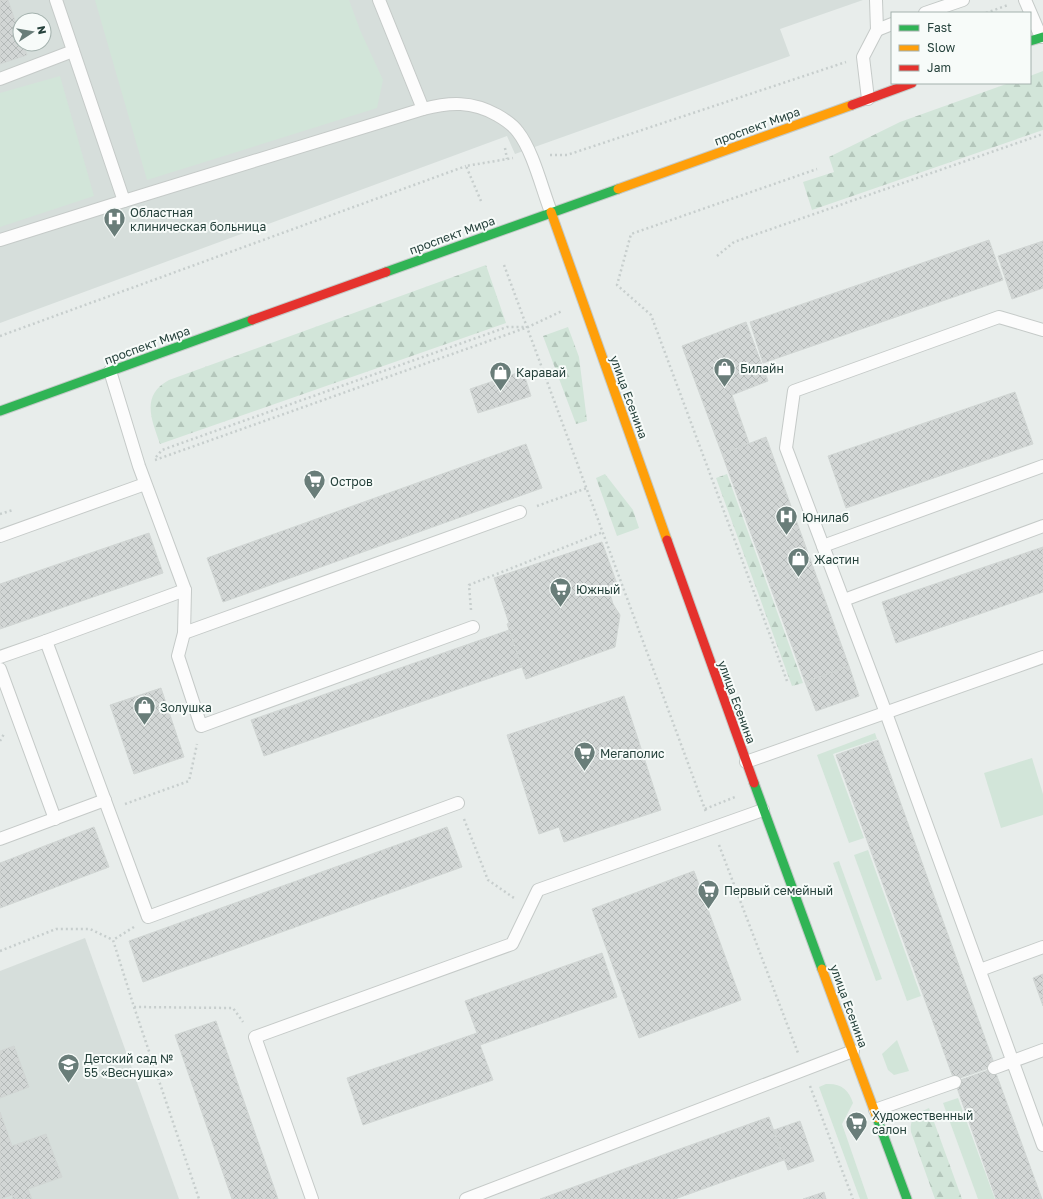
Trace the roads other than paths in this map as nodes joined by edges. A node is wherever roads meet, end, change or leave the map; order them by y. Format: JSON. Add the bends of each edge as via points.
{"nodes":[{"id":1,"x":56,"y":0,"type":"edge"},
{"id":2,"x":379,"y":0,"type":"edge"},
{"id":3,"x":876,"y":0,"type":"edge"},
{"id":4,"x":963,"y":0,"type":"edge"},
{"id":5,"x":1020,"y":1,"type":"edge"},
{"id":6,"x":928,"y":12,"type":"edge"},
{"id":7,"x":1025,"y":12,"type":"edge"},
{"id":8,"x":891,"y":24,"type":"edge"},
{"id":9,"x":1031,"y":24,"type":"edge"},
{"id":10,"x":877,"y":30,"type":"junction"},
{"id":11,"x":1038,"y":38,"type":"edge"},
{"id":12,"x":73,"y":51,"type":"junction"},
{"id":13,"x":0,"y":79,"type":"edge"},
{"id":14,"x":909,"y":84,"type":"edge"},
{"id":15,"x":868,"y":99,"type":"junction"},
{"id":16,"x":423,"y":109,"type":"junction"},
{"id":17,"x":124,"y":201,"type":"junction"},
{"id":18,"x":551,"y":212,"type":"junction"},
{"id":19,"x":0,"y":240,"type":"edge"},
{"id":20,"x":1043,"y":330,"type":"edge"},
{"id":21,"x":110,"y":371,"type":"junction"},
{"id":22,"x":0,"y":411,"type":"edge"},
{"id":23,"x":1043,"y":466,"type":"edge"},
{"id":24,"x":145,"y":484,"type":"junction"},
{"id":25,"x":520,"y":512,"type":"road end"},
{"id":26,"x":1043,"y":526,"type":"edge"},
{"id":27,"x":0,"y":536,"type":"edge"},
{"id":28,"x":823,"y":546,"type":"junction"},
{"id":29,"x":186,"y":590,"type":"junction"},
{"id":30,"x":844,"y":600,"type":"junction"},
{"id":31,"x":473,"y":626,"type":"road end"},
{"id":32,"x":184,"y":633,"type":"junction"},
{"id":33,"x":46,"y":641,"type":"junction"},
{"id":34,"x":0,"y":657,"type":"edge"},
{"id":35,"x":1043,"y":657,"type":"edge"},
{"id":36,"x":0,"y":668,"type":"edge"},
{"id":37,"x":886,"y":713,"type":"junction"},
{"id":38,"x":746,"y":762,"type":"junction"},
{"id":39,"x":458,"y":804,"type":"road end"},
{"id":40,"x":106,"y":805,"type":"junction"},
{"id":41,"x":763,"y":810,"type":"junction"},
{"id":42,"x":55,"y":819,"type":"junction"},
{"id":43,"x":0,"y":839,"type":"edge"},
{"id":44,"x":1043,"y":947,"type":"edge"},
{"id":45,"x":980,"y":970,"type":"junction"},
{"id":46,"x":1043,"y":1050,"type":"edge"},
{"id":47,"x":853,"y":1051,"type":"junction"},
{"id":48,"x":1014,"y":1061,"type":"junction"},
{"id":49,"x":994,"y":1068,"type":"dead end"},
{"id":50,"x":955,"y":1082,"type":"dead end"},
{"id":51,"x":875,"y":1110,"type":"junction"},
{"id":52,"x":1043,"y":1145,"type":"edge"},
{"id":53,"x":312,"y":1199,"type":"edge"},
{"id":54,"x":466,"y":1199,"type":"edge"},
{"id":55,"x":906,"y":1199,"type":"edge"}],
"edges":[{"from":1,"to":12,"type":"lane"},
{"from":2,"to":16,"type":"lane"},
{"from":3,"to":10,"type":"lane"},
{"from":4,"to":6,"type":"lane"},
{"from":5,"to":7,"type":"lane"},
{"from":8,"to":10,"type":"lane"},
{"from":9,"to":11,"type":"lane"},
{"from":10,"to":15,"type":"lane","via":[[863,57]]},
{"from":12,"to":13,"type":"lane"},
{"from":12,"to":17,"type":"lane"},
{"from":14,"to":15,"type":"street","name":"проспект Мира"},
{"from":15,"to":18,"type":"street","name":"проспект Мира"},
{"from":16,"to":17,"type":"lane"},
{"from":16,"to":18,"type":"lane","via":[[459,102],[486,108],[504,119],[518,132],[530,155]]},
{"from":17,"to":19,"type":"lane"},
{"from":18,"to":21,"type":"street","name":"проспект Мира"},
{"from":18,"to":38,"type":"street","name":"улица Есенина"},
{"from":20,"to":28,"type":"lane","via":[[1000,317],[794,390],[786,448]]},
{"from":21,"to":22,"type":"street","name":"проспект Мира"},
{"from":21,"to":24,"type":"lane"},
{"from":23,"to":28,"type":"lane"},
{"from":24,"to":27,"type":"lane"},
{"from":24,"to":29,"type":"lane"},
{"from":25,"to":32,"type":"lane"},
{"from":26,"to":30,"type":"lane"},
{"from":28,"to":30,"type":"lane"},
{"from":29,"to":32,"type":"lane"},
{"from":29,"to":33,"type":"lane"},
{"from":30,"to":37,"type":"lane"},
{"from":31,"to":32,"type":"lane","via":[[201,726],[178,656]]},
{"from":33,"to":34,"type":"lane"},
{"from":33,"to":40,"type":"lane"},
{"from":35,"to":37,"type":"lane"},
{"from":36,"to":42,"type":"lane"},
{"from":37,"to":38,"type":"lane"},
{"from":37,"to":45,"type":"lane"},
{"from":38,"to":41,"type":"street","name":"улица Есенина"},
{"from":39,"to":40,"type":"lane","via":[[148,918]]},
{"from":40,"to":42,"type":"lane"},
{"from":41,"to":47,"type":"street","name":"улица Есенина"},
{"from":41,"to":53,"type":"lane","via":[[538,890],[512,944],[255,1037]]},
{"from":42,"to":43,"type":"lane"},
{"from":44,"to":45,"type":"lane"},
{"from":45,"to":48,"type":"lane"},
{"from":46,"to":48,"type":"lane"},
{"from":47,"to":51,"type":"street","name":"улица Есенина"},
{"from":47,"to":54,"type":"lane"},
{"from":48,"to":49,"type":"lane"},
{"from":48,"to":52,"type":"lane"},
{"from":50,"to":51,"type":"lane"},
{"from":51,"to":55,"type":"street","name":"улица Есенина"}]}
